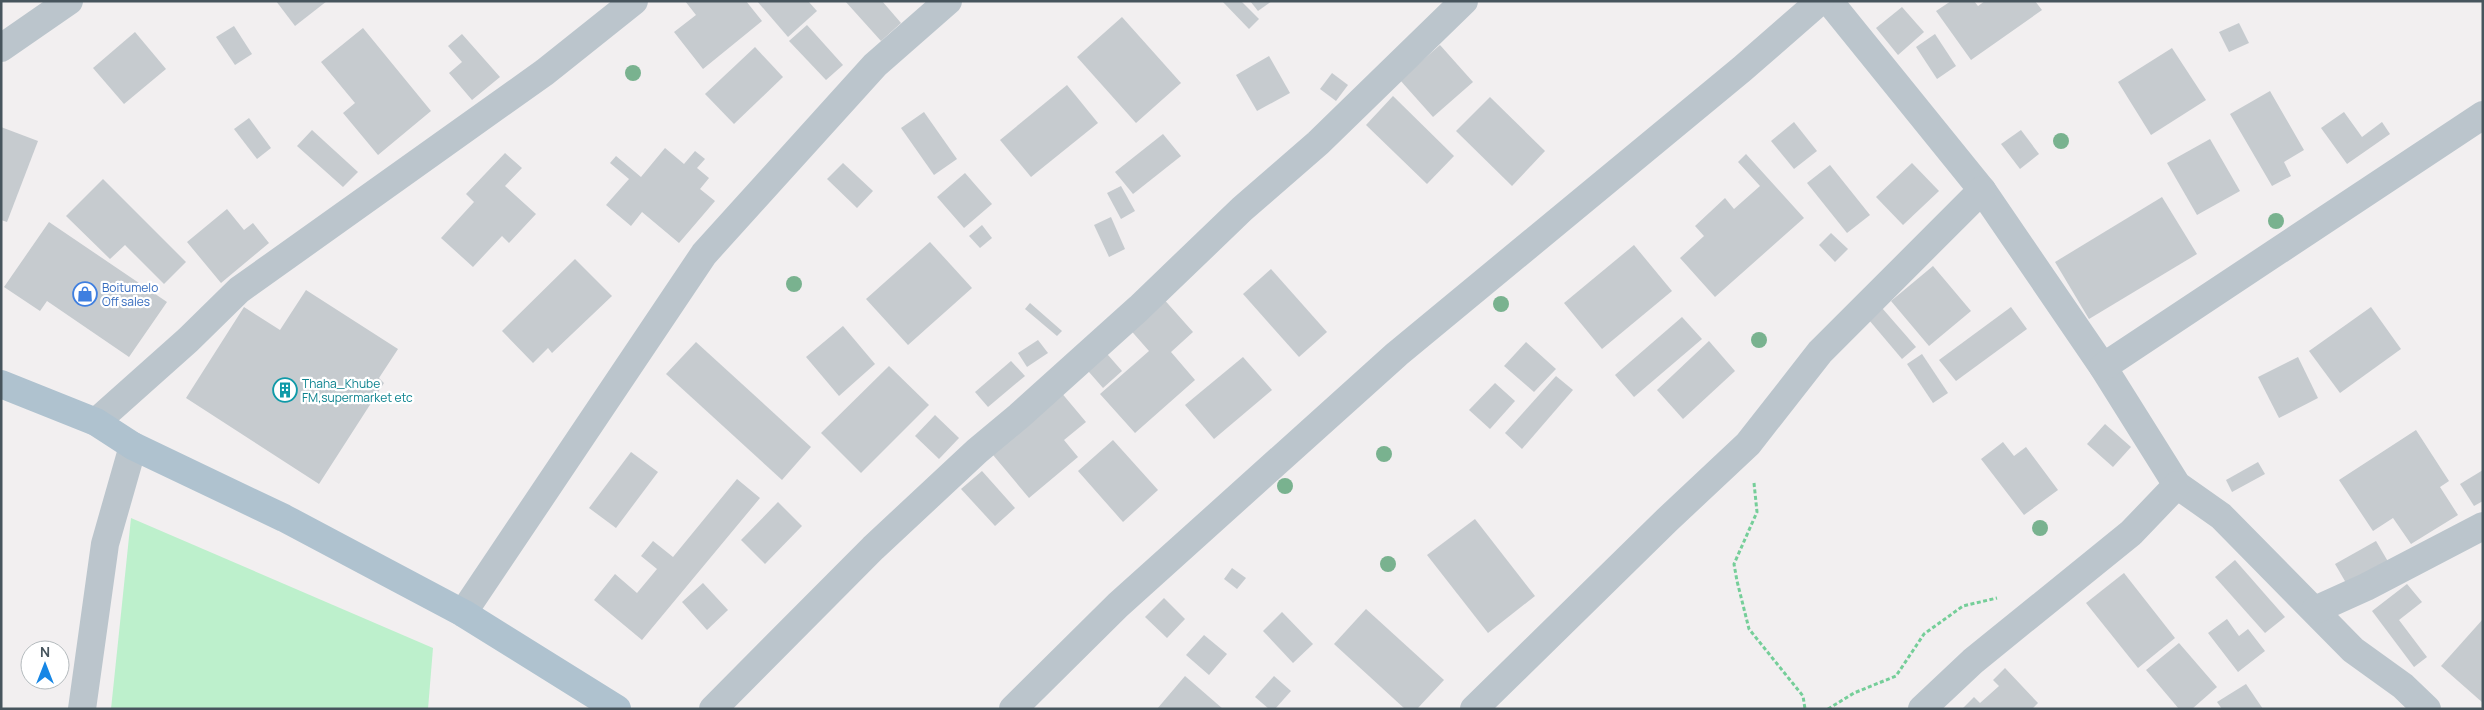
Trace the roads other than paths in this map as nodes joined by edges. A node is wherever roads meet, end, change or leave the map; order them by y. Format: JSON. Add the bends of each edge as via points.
{"nodes":[{"id":1,"x":69,"y":1,"type":"edge"},
{"id":2,"x":634,"y":1,"type":"edge"},
{"id":3,"x":948,"y":1,"type":"edge"},
{"id":4,"x":1464,"y":1,"type":"edge"},
{"id":5,"x":1820,"y":1,"type":"edge"},
{"id":6,"x":1830,"y":1,"type":"edge"},
{"id":7,"x":1,"y":48,"type":"edge"},
{"id":8,"x":2483,"y":116,"type":"edge"},
{"id":9,"x":1982,"y":190,"type":"junction"},
{"id":10,"x":2103,"y":367,"type":"junction"},
{"id":11,"x":1,"y":384,"type":"edge"},
{"id":12,"x":96,"y":422,"type":"junction"},
{"id":13,"x":133,"y":446,"type":"junction"},
{"id":14,"x":2178,"y":485,"type":"junction"},
{"id":15,"x":2481,"y":535,"type":"edge"},
{"id":16,"x":2315,"y":610,"type":"junction"},
{"id":17,"x":463,"y":613,"type":"junction"},
{"id":18,"x":82,"y":709,"type":"edge"},
{"id":19,"x":617,"y":709,"type":"edge"},
{"id":20,"x":713,"y":709,"type":"edge"},
{"id":21,"x":1013,"y":709,"type":"edge"},
{"id":22,"x":1474,"y":709,"type":"edge"},
{"id":23,"x":1922,"y":709,"type":"edge"},
{"id":24,"x":2427,"y":709,"type":"edge"}],
"edges":[{"from":1,"to":7,"type":"street"},
{"from":2,"to":12,"type":"street","via":[[545,72],[239,290]]},
{"from":3,"to":17,"type":"street","via":[[875,65],[704,254]]},
{"from":4,"to":20,"type":"street","via":[[1318,143],[873,548]]},
{"from":5,"to":21,"type":"street","via":[[1397,354],[1118,605]]},
{"from":6,"to":9,"type":"street"},
{"from":8,"to":10,"type":"street"},
{"from":9,"to":10,"type":"street"},
{"from":9,"to":22,"type":"street","via":[[1820,352],[1748,444]]},
{"from":10,"to":14,"type":"street"},
{"from":11,"to":12,"type":"main road"},
{"from":12,"to":13,"type":"main road"},
{"from":13,"to":17,"type":"main road","via":[[284,518]]},
{"from":13,"to":18,"type":"street","via":[[105,544]]},
{"from":14,"to":16,"type":"street","via":[[2220,516]]},
{"from":14,"to":23,"type":"street","via":[[2131,533],[1973,661]]},
{"from":15,"to":16,"type":"street","via":[[2390,572]]},
{"from":16,"to":24,"type":"street","via":[[2353,650],[2403,686]]},
{"from":17,"to":19,"type":"main road"}]}
